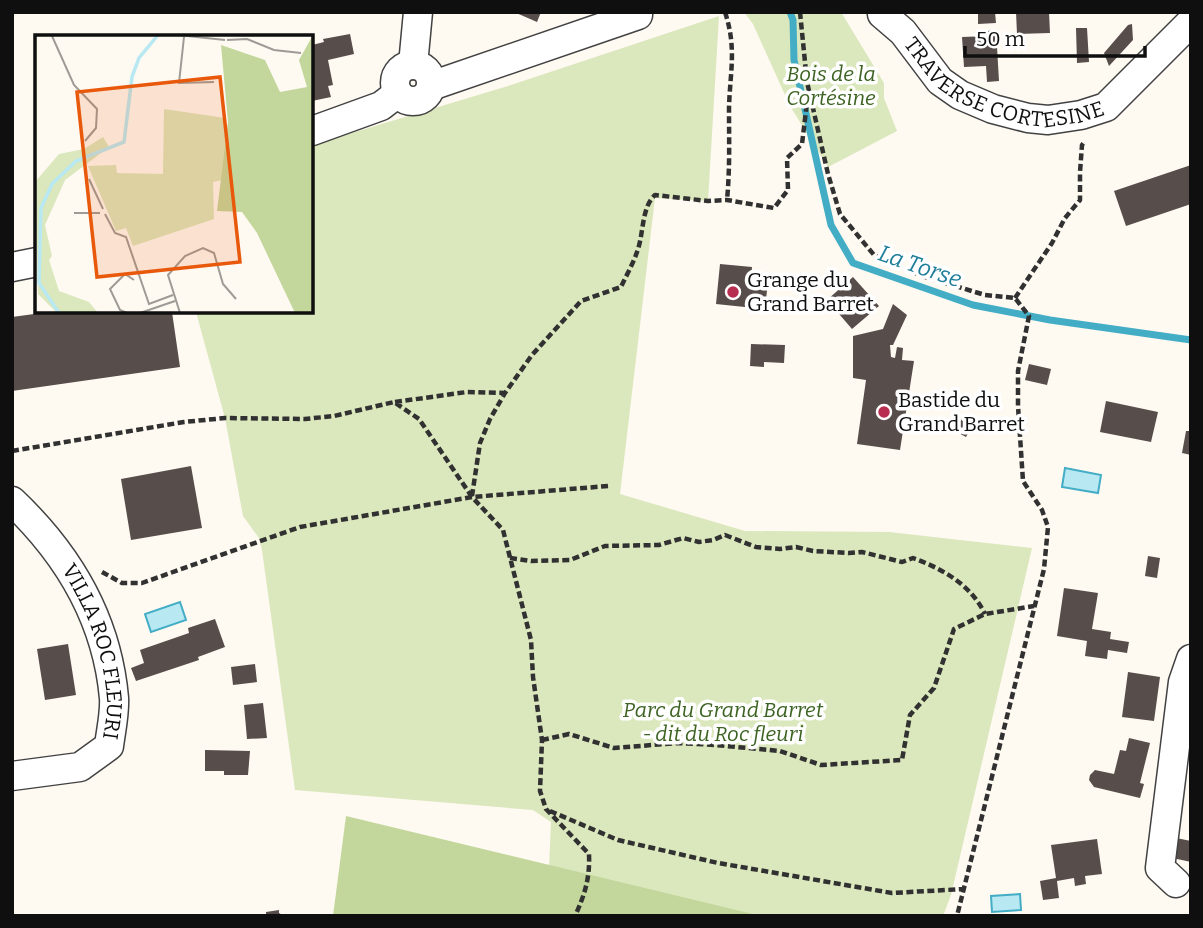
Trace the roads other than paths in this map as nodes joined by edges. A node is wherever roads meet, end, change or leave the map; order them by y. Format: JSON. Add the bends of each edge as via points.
{"nodes":[{"id":1,"x":418,"y":12,"type":"edge"},
{"id":2,"x":881,"y":14,"type":"dead end"},
{"id":3,"x":638,"y":15,"type":"dead end"},
{"id":4,"x":1191,"y":22,"type":"edge"},
{"id":5,"x":413,"y":65,"type":"junction"},
{"id":6,"x":431,"y":86,"type":"junction"},
{"id":7,"x":398,"y":93,"type":"junction"},
{"id":8,"x":313,"y":131,"type":"edge"},
{"id":9,"x":35,"y":262,"type":"edge"},
{"id":10,"x":12,"y":267,"type":"edge"},
{"id":11,"x":19,"y":507,"type":"edge"},
{"id":12,"x":1191,"y":659,"type":"edge"},
{"id":13,"x":12,"y":776,"type":"edge"},
{"id":14,"x":1176,"y":883,"type":"dead end"}],
"edges":[{"from":1,"to":5,"type":"street"},
{"from":2,"to":4,"type":"street","name":"TRAVERSE CORTESINE","via":[[902,32],[940,81],[960,95],[993,109],[1048,120],[1105,107]]},
{"from":3,"to":6,"type":"street"},
{"from":5,"to":6,"type":"street","via":[[429,74]]},
{"from":5,"to":7,"type":"street","via":[[399,72]]},
{"from":6,"to":7,"type":"street","via":[[427,96],[417,101]]},
{"from":7,"to":8,"type":"street","via":[[381,106]]},
{"from":9,"to":10,"type":"street"},
{"from":11,"to":13,"type":"street","name":"VILLA ROC FLEURI","via":[[78,581],[101,630],[114,699],[109,746],[80,767]]},
{"from":12,"to":14,"type":"street","via":[[1183,682],[1160,868]]}]}
